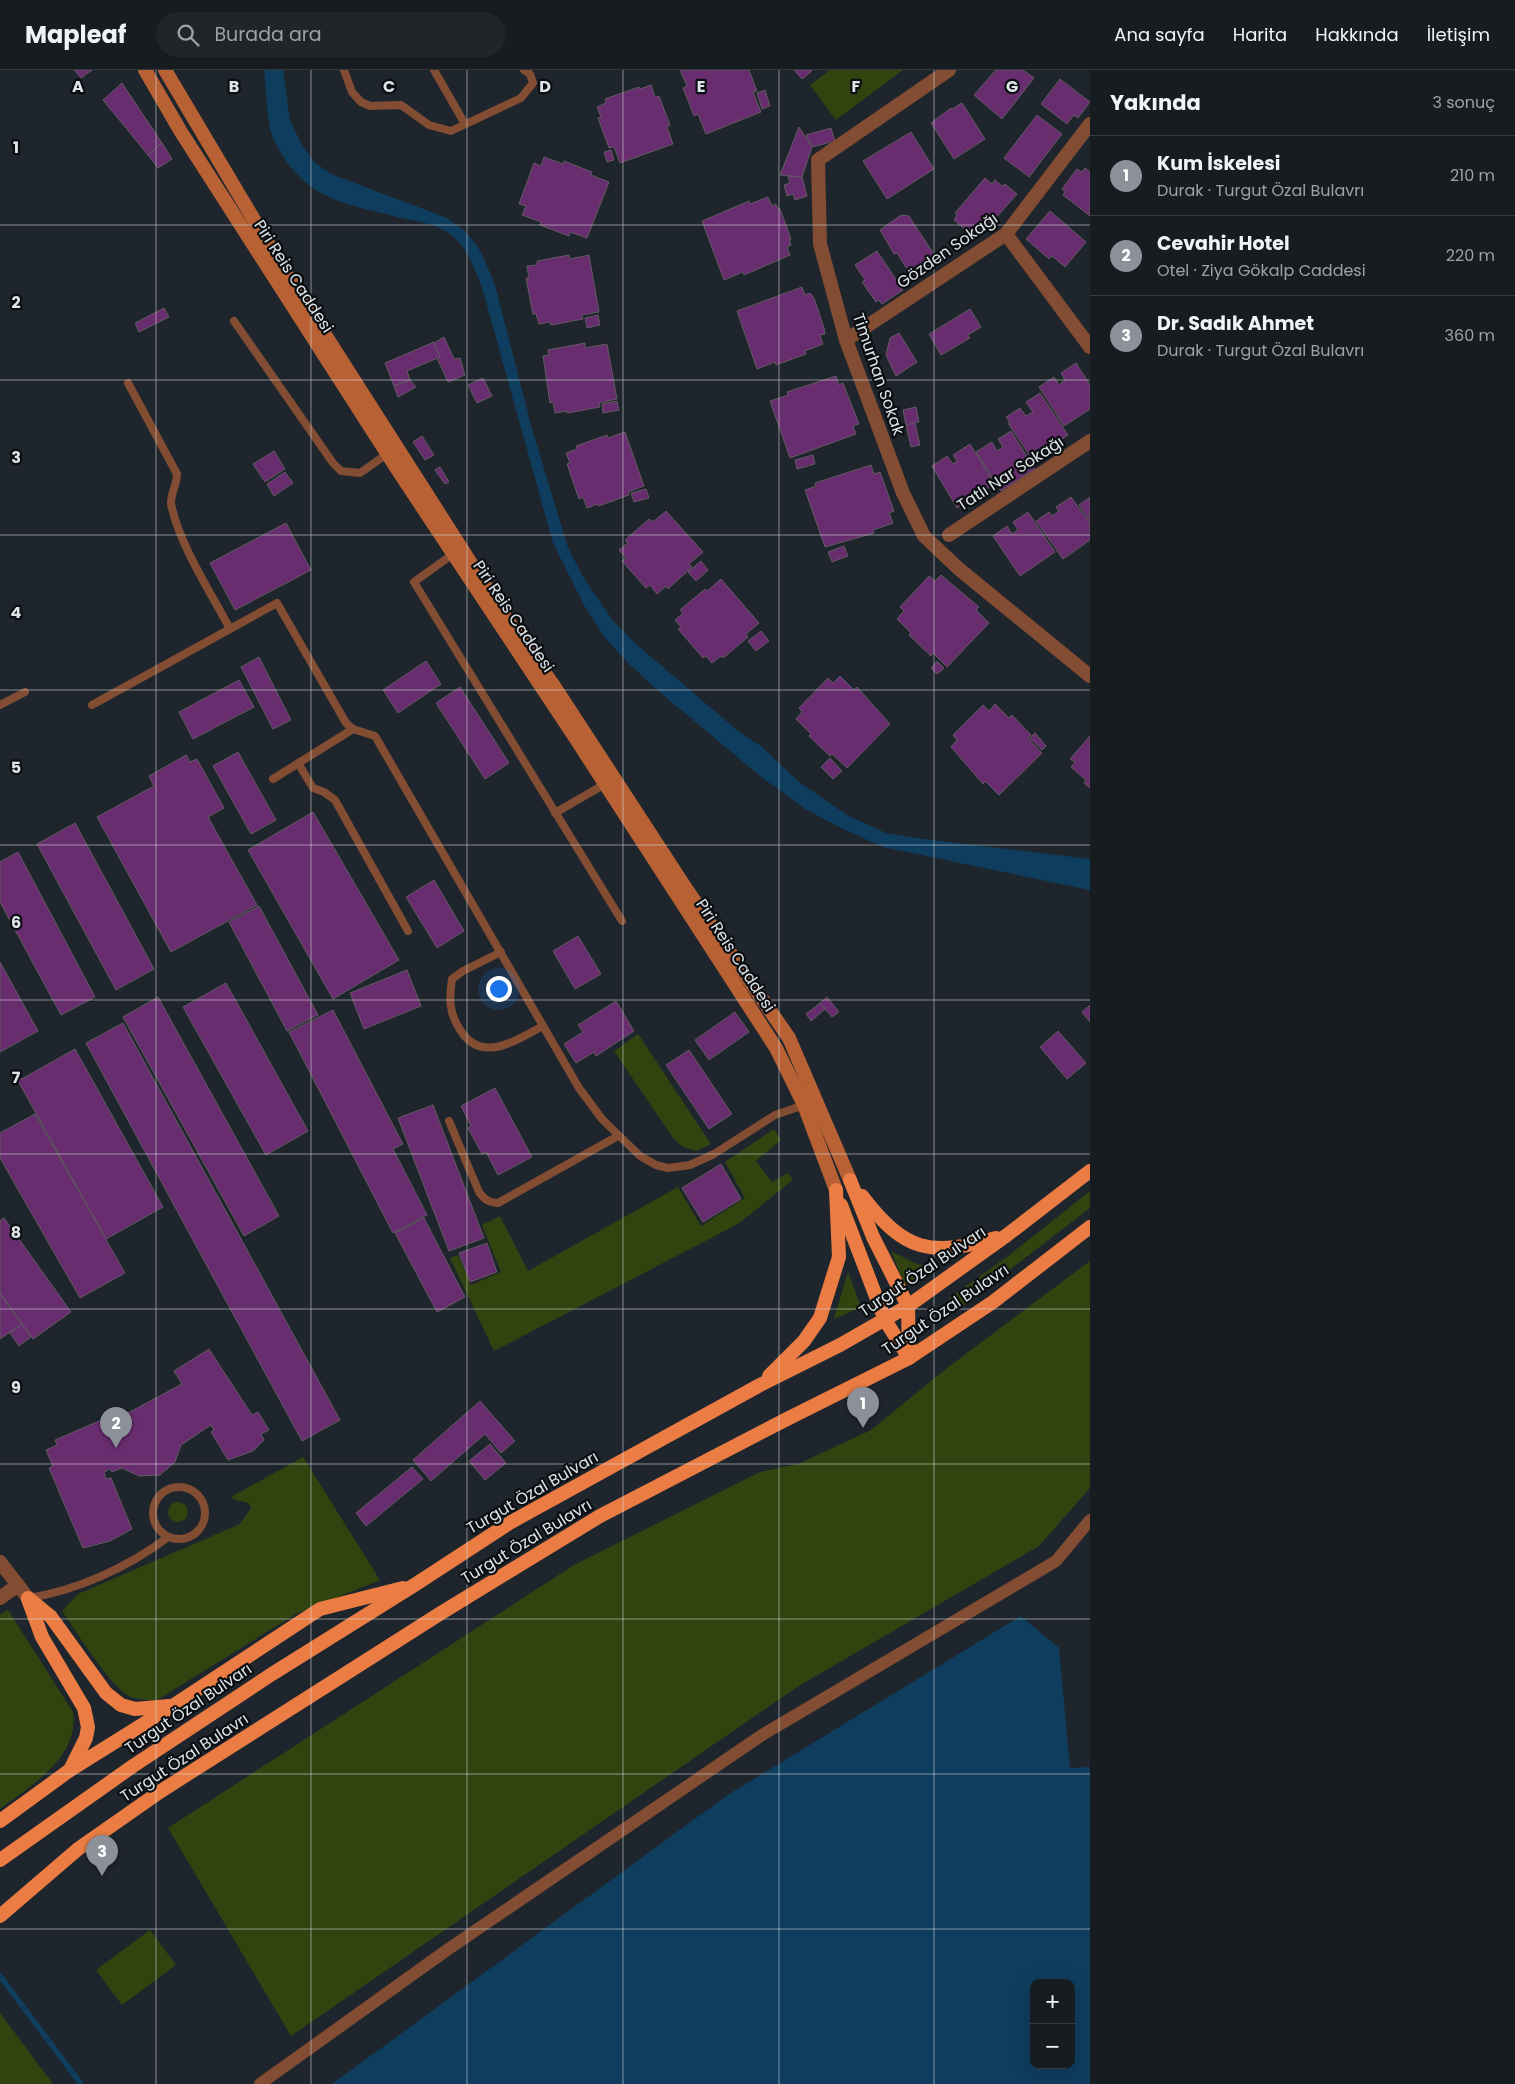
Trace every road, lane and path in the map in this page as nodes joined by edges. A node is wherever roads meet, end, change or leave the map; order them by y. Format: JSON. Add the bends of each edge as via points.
{"nodes":[{"id":1,"x":145,"y":70,"type":"edge"},
{"id":2,"x":165,"y":70,"type":"edge"},
{"id":3,"x":344,"y":70,"type":"edge"},
{"id":4,"x":434,"y":70,"type":"edge"},
{"id":5,"x":524,"y":70,"type":"edge"},
{"id":6,"x":949,"y":70,"type":"edge"},
{"id":7,"x":465,"y":124,"type":"junction"},
{"id":8,"x":1090,"y":124,"type":"edge"},
{"id":9,"x":1006,"y":234,"type":"junction"},
{"id":10,"x":234,"y":321,"type":"dead end"},
{"id":11,"x":846,"y":340,"type":"junction"},
{"id":12,"x":1090,"y":346,"type":"edge"},
{"id":13,"x":128,"y":383,"type":"dead end"},
{"id":14,"x":1090,"y":441,"type":"edge"},
{"id":15,"x":387,"y":454,"type":"junction"},
{"id":16,"x":949,"y":534,"type":"dead end"},
{"id":17,"x":453,"y":554,"type":"junction"},
{"id":18,"x":230,"y":629,"type":"junction"},
{"id":19,"x":1090,"y":676,"type":"edge"},
{"id":20,"x":25,"y":692,"type":"dead end"},
{"id":21,"x":0,"y":705,"type":"edge"},
{"id":22,"x":92,"y":705,"type":"dead end"},
{"id":23,"x":353,"y":729,"type":"junction"},
{"id":24,"x":298,"y":763,"type":"junction"},
{"id":25,"x":273,"y":779,"type":"dead end"},
{"id":26,"x":605,"y":784,"type":"junction"},
{"id":27,"x":555,"y":812,"type":"junction"},
{"id":28,"x":622,"y":921,"type":"dead end"},
{"id":29,"x":408,"y":930,"type":"dead end"},
{"id":30,"x":500,"y":952,"type":"junction"},
{"id":31,"x":543,"y":1026,"type":"junction"},
{"id":32,"x":804,"y":1105,"type":"junction"},
{"id":33,"x":449,"y":1121,"type":"dead end"},
{"id":34,"x":618,"y":1136,"type":"junction"},
{"id":35,"x":1090,"y":1171,"type":"edge"},
{"id":36,"x":850,"y":1180,"type":"junction"},
{"id":37,"x":836,"y":1190,"type":"junction"},
{"id":38,"x":1090,"y":1227,"type":"edge"},
{"id":39,"x":1007,"y":1236,"type":"junction"},
{"id":40,"x":908,"y":1306,"type":"junction"},
{"id":41,"x":885,"y":1320,"type":"junction"},
{"id":42,"x":909,"y":1358,"type":"junction"},
{"id":43,"x":760,"y":1385,"type":"junction"},
{"id":44,"x":1090,"y":1520,"type":"edge"},
{"id":45,"x":168,"y":1538,"type":"junction"},
{"id":46,"x":0,"y":1562,"type":"edge"},
{"id":47,"x":416,"y":1584,"type":"junction"},
{"id":48,"x":18,"y":1585,"type":"junction"},
{"id":49,"x":0,"y":1598,"type":"edge"},
{"id":50,"x":28,"y":1598,"type":"junction"},
{"id":51,"x":174,"y":1705,"type":"junction"},
{"id":52,"x":70,"y":1770,"type":"junction"},
{"id":53,"x":0,"y":1821,"type":"edge"},
{"id":54,"x":0,"y":1860,"type":"edge"},
{"id":55,"x":0,"y":1916,"type":"edge"},
{"id":56,"x":260,"y":2084,"type":"edge"}],
"edges":[{"from":1,"to":15,"type":"main road","name":"Piri Reis Caddesi","via":[[181,132]]},
{"from":2,"to":36,"type":"main road","name":"Piri Reis Caddesi","via":[[285,272],[504,615],[789,1038]]},
{"from":3,"to":7,"type":"lane","via":[[352,92],[361,102],[370,106],[401,104],[429,125],[451,131]]},
{"from":4,"to":7,"type":"lane"},
{"from":5,"to":7,"type":"lane","via":[[530,74],[533,83],[521,98]]},
{"from":6,"to":11,"type":"street","name":"Timurhan Sokak","via":[[818,160],[820,244]]},
{"from":8,"to":9,"type":"street","name":"Gözden Sokağı"},
{"from":9,"to":11,"type":"street","name":"Gözden Sokağı"},
{"from":9,"to":12,"type":"street"},
{"from":10,"to":15,"type":"lane","via":[[341,472],[360,473]]},
{"from":11,"to":19,"type":"street","name":"Timurhan Sokak","via":[[903,493],[924,536],[959,569]]},
{"from":13,"to":18,"type":"lane","via":[[177,474],[171,502],[179,531]]},
{"from":14,"to":16,"type":"street","name":"Tatlı Nar Sokağı"},
{"from":15,"to":17,"type":"main road","name":"Piri Reis Caddesi"},
{"from":17,"to":26,"type":"main road","name":"Piri Reis Caddesi"},
{"from":17,"to":27,"type":"lane","via":[[414,582]]},
{"from":18,"to":22,"type":"lane"},
{"from":18,"to":23,"type":"lane","via":[[277,603],[346,723]]},
{"from":20,"to":21,"type":"lane"},
{"from":23,"to":24,"type":"lane"},
{"from":23,"to":30,"type":"lane","via":[[375,736]]},
{"from":24,"to":25,"type":"lane"},
{"from":24,"to":29,"type":"lane","via":[[313,788],[335,800]]},
{"from":26,"to":27,"type":"lane"},
{"from":26,"to":32,"type":"main road","name":"Piri Reis Caddesi","via":[[776,1048]]},
{"from":27,"to":28,"type":"lane"},
{"from":30,"to":31,"type":"lane"},
{"from":30,"to":31,"type":"lane","via":[[452,979],[449,996],[452,1016],[475,1047],[488,1048],[523,1037]]},
{"from":31,"to":34,"type":"lane","via":[[579,1088]]},
{"from":32,"to":34,"type":"lane","via":[[775,1115],[714,1154],[678,1168],[656,1165],[640,1156]]},
{"from":32,"to":37,"type":"main road","name":"Piri Reis Caddesi"},
{"from":33,"to":34,"type":"lane","via":[[480,1192],[490,1202],[498,1202]]},
{"from":35,"to":39,"type":"highway","name":"Turgut Özal Bulvarı"},
{"from":36,"to":39,"type":"highway","via":[[883,1223],[900,1237],[926,1248],[967,1247]]},
{"from":36,"to":40,"type":"highway"},
{"from":37,"to":41,"type":"highway"},
{"from":37,"to":43,"type":"highway","via":[[839,1257],[820,1318],[804,1341]]},
{"from":38,"to":42,"type":"highway","name":"Turgut Özal Bulavrı","via":[[993,1302]]},
{"from":39,"to":40,"type":"highway","name":"Turgut Özal Bulvarı"},
{"from":40,"to":41,"type":"highway","name":"Turgut Özal Bulvarı"},
{"from":40,"to":42,"type":"highway"},
{"from":41,"to":42,"type":"highway"},
{"from":41,"to":43,"type":"highway","name":"Turgut Özal Bulvarı"},
{"from":42,"to":55,"type":"highway","name":"Turgut Özal Bulavrı","via":[[609,1512],[524,1561],[161,1791],[78,1849]]},
{"from":43,"to":47,"type":"highway","name":"Turgut Özal Bulvarı","via":[[510,1522]]},
{"from":44,"to":56,"type":"street","via":[[1056,1562],[762,1735],[447,1950]]},
{"from":45,"to":45,"type":"lane","via":[[184,1540],[204,1524],[202,1499],[189,1488],[171,1488],[157,1499],[153,1507],[155,1525]]},
{"from":45,"to":50,"type":"lane","via":[[144,1555],[95,1577],[50,1595]]},
{"from":46,"to":48,"type":"street"},
{"from":47,"to":51,"type":"highway","via":[[320,1609]]},
{"from":47,"to":54,"type":"highway","name":"Turgut Özal Bulvarı","via":[[132,1766]]},
{"from":48,"to":49,"type":"street"},
{"from":48,"to":50,"type":"street"},
{"from":50,"to":51,"type":"highway","via":[[51,1617],[106,1693],[122,1705],[135,1709]]},
{"from":50,"to":52,"type":"highway","via":[[42,1637],[84,1708],[88,1727],[86,1738]]},
{"from":51,"to":52,"type":"highway"},
{"from":52,"to":53,"type":"highway"}]}
